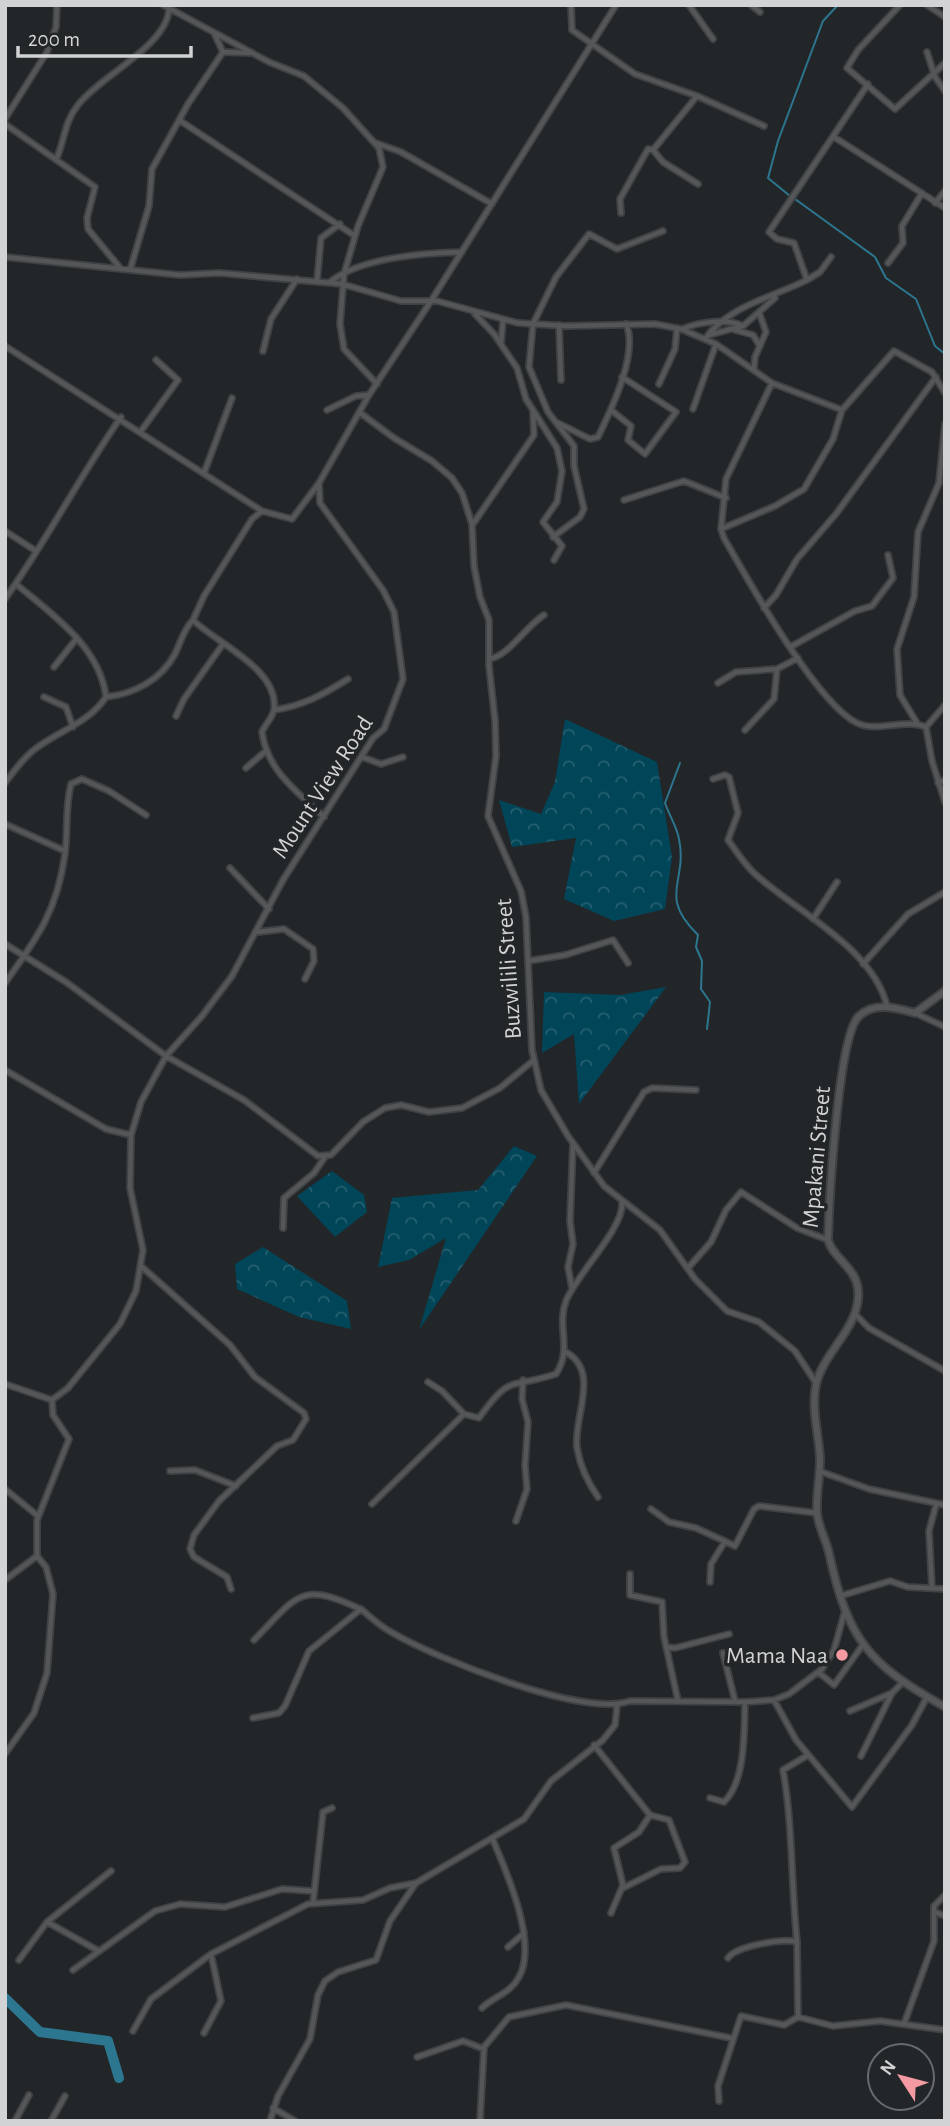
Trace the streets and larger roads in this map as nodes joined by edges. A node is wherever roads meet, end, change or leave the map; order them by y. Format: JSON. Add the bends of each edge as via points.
{"nodes":[{"id":1,"x":57,"y":5,"type":"edge"},
{"id":2,"x":163,"y":5,"type":"edge"},
{"id":3,"x":570,"y":5,"type":"edge"},
{"id":4,"x":616,"y":5,"type":"edge"},
{"id":5,"x":688,"y":5,"type":"edge"},
{"id":6,"x":751,"y":5,"type":"edge"},
{"id":7,"x":900,"y":5,"type":"edge"},
{"id":8,"x":927,"y":5,"type":"edge"},
{"id":9,"x":169,"y":9,"type":"junction"},
{"id":10,"x":760,"y":12,"type":"dead end"},
{"id":11,"x":945,"y":17,"type":"edge"},
{"id":12,"x":214,"y":33,"type":"junction"},
{"id":13,"x":713,"y":39,"type":"dead end"},
{"id":14,"x":592,"y":43,"type":"junction"},
{"id":15,"x":223,"y":52,"type":"junction"},
{"id":16,"x":927,"y":52,"type":"dead end"},
{"id":17,"x":254,"y":53,"type":"junction"},
{"id":18,"x":945,"y":63,"type":"edge"},
{"id":19,"x":935,"y":71,"type":"junction"},
{"id":20,"x":869,"y":84,"type":"junction"},
{"id":21,"x":945,"y":92,"type":"edge"},
{"id":22,"x":697,"y":96,"type":"junction"},
{"id":23,"x":179,"y":120,"type":"junction"},
{"id":24,"x":5,"y":121,"type":"edge"},
{"id":25,"x":764,"y":126,"type":"dead end"},
{"id":26,"x":834,"y":137,"type":"junction"},
{"id":27,"x":375,"y":143,"type":"junction"},
{"id":28,"x":653,"y":150,"type":"junction"},
{"id":29,"x":57,"y":159,"type":"junction"},
{"id":30,"x":698,"y":184,"type":"dead end"},
{"id":31,"x":945,"y":191,"type":"edge"},
{"id":32,"x":922,"y":193,"type":"junction"},
{"id":33,"x":935,"y":202,"type":"junction"},
{"id":34,"x":492,"y":204,"type":"junction"},
{"id":35,"x":945,"y":208,"type":"edge"},
{"id":36,"x":621,"y":213,"type":"dead end"},
{"id":37,"x":340,"y":225,"type":"junction"},
{"id":38,"x":663,"y":231,"type":"dead end"},
{"id":39,"x":355,"y":236,"type":"junction"},
{"id":40,"x":462,"y":252,"type":"junction"},
{"id":41,"x":5,"y":257,"type":"edge"},
{"id":42,"x":831,"y":257,"type":"dead end"},
{"id":43,"x":888,"y":263,"type":"dead end"},
{"id":44,"x":122,"y":269,"type":"junction"},
{"id":45,"x":130,"y":270,"type":"junction"},
{"id":46,"x":345,"y":271,"type":"junction"},
{"id":47,"x":297,"y":279,"type":"junction"},
{"id":48,"x":807,"y":280,"type":"junction"},
{"id":49,"x":317,"y":281,"type":"junction"},
{"id":50,"x":329,"y":283,"type":"junction"},
{"id":51,"x":342,"y":284,"type":"junction"},
{"id":52,"x":778,"y":295,"type":"junction"},
{"id":53,"x":762,"y":300,"type":"junction"},
{"id":54,"x":432,"y":301,"type":"junction"},
{"id":55,"x":765,"y":308,"type":"junction"},
{"id":56,"x":759,"y":312,"type":"junction"},
{"id":57,"x":474,"y":313,"type":"junction"},
{"id":58,"x":503,"y":321,"type":"junction"},
{"id":59,"x":533,"y":324,"type":"junction"},
{"id":60,"x":626,"y":324,"type":"junction"},
{"id":61,"x":718,"y":324,"type":"junction"},
{"id":62,"x":559,"y":325,"type":"junction"},
{"id":63,"x":743,"y":326,"type":"junction"},
{"id":64,"x":679,"y":328,"type":"junction"},
{"id":65,"x":734,"y":330,"type":"junction"},
{"id":66,"x":707,"y":337,"type":"junction"},
{"id":67,"x":501,"y":344,"type":"junction"},
{"id":68,"x":716,"y":344,"type":"junction"},
{"id":69,"x":5,"y":346,"type":"edge"},
{"id":70,"x":760,"y":346,"type":"junction"},
{"id":71,"x":263,"y":352,"type":"dead end"},
{"id":72,"x":156,"y":360,"type":"dead end"},
{"id":73,"x":754,"y":369,"type":"junction"},
{"id":74,"x":622,"y":377,"type":"junction"},
{"id":75,"x":936,"y":377,"type":"junction"},
{"id":76,"x":561,"y":380,"type":"dead end"},
{"id":77,"x":772,"y":383,"type":"junction"},
{"id":78,"x":377,"y":384,"type":"junction"},
{"id":79,"x":659,"y":384,"type":"dead end"},
{"id":80,"x":945,"y":393,"type":"edge"},
{"id":81,"x":369,"y":395,"type":"junction"},
{"id":82,"x":232,"y":398,"type":"dead end"},
{"id":83,"x":693,"y":409,"type":"dead end"},
{"id":84,"x":327,"y":410,"type":"dead end"},
{"id":85,"x":611,"y":410,"type":"junction"},
{"id":86,"x":842,"y":410,"type":"junction"},
{"id":87,"x":533,"y":411,"type":"junction"},
{"id":88,"x":359,"y":412,"type":"junction"},
{"id":89,"x":121,"y":417,"type":"junction"},
{"id":90,"x":558,"y":423,"type":"junction"},
{"id":91,"x":945,"y":424,"type":"edge"},
{"id":92,"x":141,"y":431,"type":"junction"},
{"id":93,"x":204,"y":473,"type":"junction"},
{"id":94,"x":319,"y":484,"type":"junction"},
{"id":95,"x":726,"y":498,"type":"junction"},
{"id":96,"x":624,"y":500,"type":"dead end"},
{"id":97,"x":262,"y":511,"type":"junction"},
{"id":98,"x":472,"y":524,"type":"junction"},
{"id":99,"x":721,"y":529,"type":"junction"},
{"id":100,"x":5,"y":531,"type":"edge"},
{"id":101,"x":553,"y":537,"type":"junction"},
{"id":102,"x":36,"y":551,"type":"junction"},
{"id":103,"x":888,"y":555,"type":"dead end"},
{"id":104,"x":554,"y":560,"type":"dead end"},
{"id":105,"x":16,"y":584,"type":"junction"},
{"id":106,"x":5,"y":599,"type":"edge"},
{"id":107,"x":764,"y":608,"type":"junction"},
{"id":108,"x":544,"y":615,"type":"dead end"},
{"id":109,"x":193,"y":620,"type":"junction"},
{"id":110,"x":77,"y":638,"type":"junction"},
{"id":111,"x":223,"y":644,"type":"junction"},
{"id":112,"x":792,"y":646,"type":"junction"},
{"id":113,"x":798,"y":658,"type":"junction"},
{"id":114,"x":489,"y":659,"type":"junction"},
{"id":115,"x":54,"y":667,"type":"dead end"},
{"id":116,"x":777,"y":669,"type":"junction"},
{"id":117,"x":348,"y":679,"type":"dead end"},
{"id":118,"x":718,"y":683,"type":"dead end"},
{"id":119,"x":44,"y":696,"type":"dead end"},
{"id":120,"x":106,"y":697,"type":"junction"},
{"id":121,"x":945,"y":705,"type":"edge"},
{"id":122,"x":274,"y":710,"type":"junction"},
{"id":123,"x":176,"y":716,"type":"dead end"},
{"id":124,"x":917,"y":723,"type":"junction"},
{"id":125,"x":73,"y":727,"type":"junction"},
{"id":126,"x":925,"y":727,"type":"junction"},
{"id":127,"x":745,"y":730,"type":"dead end"},
{"id":128,"x":267,"y":750,"type":"junction"},
{"id":129,"x":362,"y":757,"type":"junction"},
{"id":130,"x":403,"y":757,"type":"dead end"},
{"id":131,"x":246,"y":768,"type":"dead end"},
{"id":132,"x":713,"y":779,"type":"dead end"},
{"id":133,"x":945,"y":780,"type":"edge"},
{"id":134,"x":5,"y":783,"type":"edge"},
{"id":135,"x":938,"y":783,"type":"junction"},
{"id":136,"x":945,"y":802,"type":"edge"},
{"id":137,"x":146,"y":815,"type":"dead end"},
{"id":138,"x":324,"y":817,"type":"junction"},
{"id":139,"x":5,"y":824,"type":"edge"},
{"id":140,"x":65,"y":852,"type":"junction"},
{"id":141,"x":230,"y":868,"type":"dead end"},
{"id":142,"x":837,"y":882,"type":"dead end"},
{"id":143,"x":945,"y":892,"type":"edge"},
{"id":144,"x":269,"y":909,"type":"junction"},
{"id":145,"x":813,"y":919,"type":"junction"},
{"id":146,"x":257,"y":932,"type":"junction"},
{"id":147,"x":5,"y":944,"type":"edge"},
{"id":148,"x":25,"y":956,"type":"junction"},
{"id":149,"x":528,"y":961,"type":"junction"},
{"id":150,"x":628,"y":962,"type":"dead end"},
{"id":151,"x":863,"y":964,"type":"junction"},
{"id":152,"x":305,"y":979,"type":"dead end"},
{"id":153,"x":5,"y":983,"type":"edge"},
{"id":154,"x":945,"y":990,"type":"edge"},
{"id":155,"x":887,"y":1006,"type":"junction"},
{"id":156,"x":915,"y":1013,"type":"junction"},
{"id":157,"x":945,"y":1027,"type":"edge"},
{"id":158,"x":166,"y":1056,"type":"junction"},
{"id":159,"x":534,"y":1060,"type":"junction"},
{"id":160,"x":5,"y":1070,"type":"edge"},
{"id":161,"x":696,"y":1090,"type":"dead end"},
{"id":162,"x":131,"y":1135,"type":"junction"},
{"id":163,"x":573,"y":1144,"type":"junction"},
{"id":164,"x":326,"y":1157,"type":"junction"},
{"id":165,"x":594,"y":1173,"type":"junction"},
{"id":166,"x":622,"y":1203,"type":"junction"},
{"id":167,"x":283,"y":1228,"type":"dead end"},
{"id":168,"x":828,"y":1240,"type":"junction"},
{"id":169,"x":142,"y":1267,"type":"junction"},
{"id":170,"x":688,"y":1268,"type":"junction"},
{"id":171,"x":572,"y":1289,"type":"junction"},
{"id":172,"x":855,"y":1314,"type":"junction"},
{"id":173,"x":566,"y":1352,"type":"junction"},
{"id":174,"x":945,"y":1370,"type":"edge"},
{"id":175,"x":523,"y":1380,"type":"junction"},
{"id":176,"x":428,"y":1382,"type":"dead end"},
{"id":177,"x":816,"y":1382,"type":"junction"},
{"id":178,"x":5,"y":1384,"type":"edge"},
{"id":179,"x":52,"y":1400,"type":"junction"},
{"id":180,"x":464,"y":1414,"type":"junction"},
{"id":181,"x":170,"y":1471,"type":"dead end"},
{"id":182,"x":819,"y":1471,"type":"junction"},
{"id":183,"x":236,"y":1486,"type":"junction"},
{"id":184,"x":5,"y":1489,"type":"edge"},
{"id":185,"x":598,"y":1497,"type":"dead end"},
{"id":186,"x":372,"y":1504,"type":"dead end"},
{"id":187,"x":936,"y":1505,"type":"junction"},
{"id":188,"x":945,"y":1505,"type":"edge"},
{"id":189,"x":650,"y":1509,"type":"dead end"},
{"id":190,"x":817,"y":1513,"type":"junction"},
{"id":191,"x":38,"y":1516,"type":"junction"},
{"id":192,"x":516,"y":1521,"type":"dead end"},
{"id":193,"x":724,"y":1543,"type":"junction"},
{"id":194,"x":37,"y":1556,"type":"junction"},
{"id":195,"x":630,"y":1574,"type":"dead end"},
{"id":196,"x":5,"y":1580,"type":"edge"},
{"id":197,"x":710,"y":1583,"type":"dead end"},
{"id":198,"x":932,"y":1588,"type":"junction"},
{"id":199,"x":231,"y":1589,"type":"dead end"},
{"id":200,"x":945,"y":1589,"type":"edge"},
{"id":201,"x":840,"y":1595,"type":"junction"},
{"id":202,"x":361,"y":1609,"type":"junction"},
{"id":203,"x":844,"y":1614,"type":"junction"},
{"id":204,"x":729,"y":1634,"type":"dead end"},
{"id":205,"x":254,"y":1640,"type":"dead end"},
{"id":206,"x":862,"y":1646,"type":"junction"},
{"id":207,"x":666,"y":1647,"type":"junction"},
{"id":208,"x":723,"y":1653,"type":"dead end"},
{"id":209,"x":818,"y":1672,"type":"junction"},
{"id":210,"x":902,"y":1683,"type":"junction"},
{"id":211,"x":892,"y":1693,"type":"junction"},
{"id":212,"x":928,"y":1697,"type":"junction"},
{"id":213,"x":774,"y":1700,"type":"junction"},
{"id":214,"x":678,"y":1701,"type":"junction"},
{"id":215,"x":735,"y":1701,"type":"junction"},
{"id":216,"x":745,"y":1702,"type":"junction"},
{"id":217,"x":617,"y":1706,"type":"junction"},
{"id":218,"x":945,"y":1707,"type":"edge"},
{"id":219,"x":850,"y":1711,"type":"dead end"},
{"id":220,"x":253,"y":1718,"type":"dead end"},
{"id":221,"x":594,"y":1745,"type":"junction"},
{"id":222,"x":5,"y":1754,"type":"edge"},
{"id":223,"x":808,"y":1755,"type":"junction"},
{"id":224,"x":861,"y":1756,"type":"dead end"},
{"id":225,"x":710,"y":1798,"type":"dead end"},
{"id":226,"x":332,"y":1808,"type":"dead end"},
{"id":227,"x":650,"y":1815,"type":"junction"},
{"id":228,"x":493,"y":1840,"type":"junction"},
{"id":229,"x":111,"y":1871,"type":"dead end"},
{"id":230,"x":416,"y":1883,"type":"junction"},
{"id":231,"x":622,"y":1888,"type":"junction"},
{"id":232,"x":312,"y":1891,"type":"junction"},
{"id":233,"x":945,"y":1895,"type":"edge"},
{"id":234,"x":313,"y":1903,"type":"junction"},
{"id":235,"x":935,"y":1912,"type":"junction"},
{"id":236,"x":611,"y":1913,"type":"dead end"},
{"id":237,"x":945,"y":1916,"type":"edge"},
{"id":238,"x":47,"y":1922,"type":"junction"},
{"id":239,"x":524,"y":1933,"type":"junction"},
{"id":240,"x":797,"y":1942,"type":"junction"},
{"id":241,"x":508,"y":1947,"type":"dead end"},
{"id":242,"x":97,"y":1951,"type":"junction"},
{"id":243,"x":211,"y":1954,"type":"junction"},
{"id":244,"x":728,"y":1958,"type":"dead end"},
{"id":245,"x":19,"y":1960,"type":"dead end"},
{"id":246,"x":73,"y":1970,"type":"dead end"},
{"id":247,"x":482,"y":2008,"type":"dead end"},
{"id":248,"x":799,"y":2017,"type":"junction"},
{"id":249,"x":904,"y":2024,"type":"junction"},
{"id":250,"x":945,"y":2030,"type":"edge"},
{"id":251,"x":133,"y":2031,"type":"dead end"},
{"id":252,"x":204,"y":2033,"type":"dead end"},
{"id":253,"x":731,"y":2038,"type":"junction"},
{"id":254,"x":484,"y":2049,"type":"junction"},
{"id":255,"x":416,"y":2057,"type":"dead end"},
{"id":256,"x":29,"y":2095,"type":"dead end"},
{"id":257,"x":65,"y":2096,"type":"dead end"},
{"id":258,"x":719,"y":2101,"type":"dead end"},
{"id":259,"x":273,"y":2108,"type":"junction"},
{"id":260,"x":15,"y":2121,"type":"edge"},
{"id":261,"x":51,"y":2121,"type":"edge"},
{"id":262,"x":270,"y":2121,"type":"edge"},
{"id":263,"x":295,"y":2121,"type":"edge"},
{"id":264,"x":480,"y":2121,"type":"edge"}],
"edges":[{"from":1,"to":24,"type":"street","via":[[50,46]]},
{"from":2,"to":9,"type":"street"},
{"from":3,"to":14,"type":"street","via":[[572,30]]},
{"from":4,"to":14,"type":"street"},
{"from":5,"to":13,"type":"street"},
{"from":6,"to":10,"type":"street"},
{"from":7,"to":20,"type":"street","via":[[846,65]]},
{"from":8,"to":11,"type":"street"},
{"from":9,"to":12,"type":"street"},
{"from":9,"to":29,"type":"street","via":[[167,21],[150,43],[79,103],[65,122]]},
{"from":12,"to":15,"type":"street"},
{"from":12,"to":17,"type":"street"},
{"from":14,"to":22,"type":"street","via":[[635,74]]},
{"from":14,"to":34,"type":"street"},
{"from":15,"to":17,"type":"street"},
{"from":15,"to":23,"type":"street"},
{"from":16,"to":19,"type":"street"},
{"from":17,"to":27,"type":"street","via":[[304,76]]},
{"from":18,"to":19,"type":"street"},
{"from":19,"to":20,"type":"street","via":[[895,109]]},
{"from":19,"to":21,"type":"street"},
{"from":20,"to":26,"type":"street"},
{"from":22,"to":25,"type":"street"},
{"from":22,"to":28,"type":"street"},
{"from":23,"to":37,"type":"street"},
{"from":23,"to":45,"type":"street","via":[[150,173],[150,199]]},
{"from":24,"to":29,"type":"street"},
{"from":26,"to":32,"type":"street"},
{"from":26,"to":48,"type":"street","via":[[769,232],[794,243]]},
{"from":27,"to":34,"type":"street","via":[[401,152]]},
{"from":27,"to":39,"type":"street","via":[[383,167]]},
{"from":28,"to":30,"type":"street","via":[[663,162]]},
{"from":28,"to":36,"type":"street","via":[[648,149],[624,192]]},
{"from":29,"to":44,"type":"street","via":[[95,187],[88,229]]},
{"from":31,"to":33,"type":"street"},
{"from":32,"to":33,"type":"street"},
{"from":32,"to":43,"type":"street","via":[[902,226],[903,243]]},
{"from":33,"to":35,"type":"street"},
{"from":34,"to":40,"type":"street"},
{"from":37,"to":39,"type":"street"},
{"from":37,"to":49,"type":"street","via":[[321,238]]},
{"from":38,"to":59,"type":"street","via":[[617,249],[589,234],[556,277]]},
{"from":39,"to":46,"type":"street"},
{"from":40,"to":46,"type":"street","via":[[396,259]]},
{"from":40,"to":54,"type":"street"},
{"from":41,"to":44,"type":"street"},
{"from":42,"to":48,"type":"street"},
{"from":44,"to":45,"type":"street"},
{"from":45,"to":47,"type":"street"},
{"from":46,"to":50,"type":"street"},
{"from":46,"to":51,"type":"street"},
{"from":47,"to":49,"type":"street"},
{"from":47,"to":71,"type":"street","via":[[271,319]]},
{"from":48,"to":52,"type":"street"},
{"from":49,"to":50,"type":"street"},
{"from":50,"to":51,"type":"street"},
{"from":51,"to":54,"type":"street","via":[[401,301]]},
{"from":51,"to":78,"type":"street","via":[[344,349]]},
{"from":52,"to":53,"type":"street"},
{"from":52,"to":55,"type":"street"},
{"from":53,"to":55,"type":"street"},
{"from":53,"to":61,"type":"street"},
{"from":54,"to":57,"type":"street"},
{"from":54,"to":78,"type":"street"},
{"from":55,"to":56,"type":"street"},
{"from":56,"to":63,"type":"street"},
{"from":56,"to":70,"type":"street","via":[[766,332]]},
{"from":57,"to":58,"type":"street"},
{"from":57,"to":67,"type":"street"},
{"from":58,"to":59,"type":"street"},
{"from":58,"to":67,"type":"street"},
{"from":59,"to":62,"type":"street"},
{"from":59,"to":90,"type":"street","via":[[529,367],[545,406]]},
{"from":60,"to":62,"type":"street"},
{"from":60,"to":64,"type":"street"},
{"from":60,"to":74,"type":"street","via":[[629,342]]},
{"from":61,"to":63,"type":"street"},
{"from":61,"to":64,"type":"street"},
{"from":61,"to":66,"type":"street"},
{"from":62,"to":76,"type":"street"},
{"from":63,"to":65,"type":"street"},
{"from":64,"to":66,"type":"street"},
{"from":64,"to":79,"type":"street"},
{"from":65,"to":66,"type":"street"},
{"from":65,"to":70,"type":"street","via":[[753,335]]},
{"from":66,"to":68,"type":"street"},
{"from":67,"to":87,"type":"street","via":[[517,368]]},
{"from":68,"to":73,"type":"street"},
{"from":68,"to":83,"type":"street"},
{"from":69,"to":89,"type":"street"},
{"from":70,"to":73,"type":"street"},
{"from":72,"to":92,"type":"street","via":[[178,380]]},
{"from":73,"to":77,"type":"street"},
{"from":74,"to":85,"type":"street"},
{"from":74,"to":85,"type":"street","via":[[676,412],[645,454],[628,440],[631,426]]},
{"from":75,"to":80,"type":"street"},
{"from":75,"to":86,"type":"street","via":[[892,352]]},
{"from":75,"to":107,"type":"street"},
{"from":77,"to":86,"type":"street"},
{"from":77,"to":95,"type":"street","via":[[729,471]]},
{"from":78,"to":81,"type":"street"},
{"from":81,"to":84,"type":"street"},
{"from":81,"to":88,"type":"street"},
{"from":82,"to":93,"type":"street"},
{"from":85,"to":90,"type":"street","via":[[594,440]]},
{"from":86,"to":99,"type":"street","via":[[833,439],[804,489]]},
{"from":87,"to":98,"type":"street","via":[[534,435]]},
{"from":87,"to":101,"type":"street","via":[[555,443],[561,467],[556,507],[543,522]]},
{"from":88,"to":94,"type":"street"},
{"from":88,"to":98,"type":"street","name":"Buzwilili Street","via":[[453,478]]},
{"from":89,"to":92,"type":"street"},
{"from":89,"to":102,"type":"street"},
{"from":90,"to":101,"type":"street","via":[[574,446],[584,509]]},
{"from":91,"to":124,"type":"street","via":[[939,483],[918,532],[914,597],[897,649],[900,695]]},
{"from":92,"to":93,"type":"street"},
{"from":93,"to":97,"type":"street"},
{"from":94,"to":97,"type":"street","via":[[292,519]]},
{"from":94,"to":129,"type":"street","name":"Mount View Road","via":[[320,503],[394,612],[401,654],[399,693],[384,729]]},
{"from":95,"to":96,"type":"street","via":[[684,481]]},
{"from":95,"to":99,"type":"street"},
{"from":97,"to":109,"type":"street","via":[[252,519]]},
{"from":98,"to":114,"type":"street","name":"Buzwilili Street","via":[[474,566],[489,620]]},
{"from":99,"to":107,"type":"street"},
{"from":100,"to":102,"type":"street"},
{"from":101,"to":104,"type":"street","via":[[562,548]]},
{"from":102,"to":105,"type":"street"},
{"from":103,"to":112,"type":"street","via":[[893,578],[875,604]]},
{"from":105,"to":106,"type":"street"},
{"from":105,"to":110,"type":"street"},
{"from":107,"to":112,"type":"street"},
{"from":108,"to":114,"type":"street"},
{"from":109,"to":111,"type":"street"},
{"from":109,"to":120,"type":"street","via":[[172,658],[147,684]]},
{"from":110,"to":115,"type":"street"},
{"from":110,"to":120,"type":"street","via":[[101,672]]},
{"from":111,"to":122,"type":"street","via":[[251,663],[275,700]]},
{"from":111,"to":123,"type":"street"},
{"from":112,"to":113,"type":"street"},
{"from":113,"to":116,"type":"street"},
{"from":113,"to":124,"type":"street","via":[[839,710],[860,724]]},
{"from":114,"to":149,"type":"street","name":"Buzwilili Street","via":[[496,741],[488,816],[521,891]]},
{"from":116,"to":118,"type":"street","via":[[740,671]]},
{"from":116,"to":127,"type":"street","via":[[774,699]]},
{"from":117,"to":122,"type":"street","via":[[306,702]]},
{"from":119,"to":125,"type":"street","via":[[66,707]]},
{"from":120,"to":125,"type":"street"},
{"from":121,"to":126,"type":"street"},
{"from":122,"to":128,"type":"street","via":[[262,733]]},
{"from":124,"to":126,"type":"street"},
{"from":125,"to":134,"type":"street","via":[[36,748]]},
{"from":126,"to":135,"type":"street"},
{"from":128,"to":131,"type":"street"},
{"from":128,"to":138,"type":"street","via":[[286,783]]},
{"from":129,"to":130,"type":"street","via":[[381,764]]},
{"from":129,"to":138,"type":"street","name":"Mount View Road"},
{"from":132,"to":145,"type":"street","via":[[729,777],[738,813],[728,840],[747,866]]},
{"from":133,"to":135,"type":"street"},
{"from":135,"to":136,"type":"street"},
{"from":137,"to":140,"type":"street","via":[[99,785],[76,780],[66,801]]},
{"from":138,"to":144,"type":"street","name":"Mount View Road"},
{"from":139,"to":140,"type":"street"},
{"from":140,"to":148,"type":"street","via":[[58,898]]},
{"from":141,"to":144,"type":"street"},
{"from":142,"to":145,"type":"street"},
{"from":143,"to":151,"type":"street","via":[[908,914]]},
{"from":144,"to":146,"type":"street","name":"Mount View Road"},
{"from":145,"to":151,"type":"street"},
{"from":146,"to":152,"type":"street","via":[[284,929],[313,949],[314,961]]},
{"from":146,"to":158,"type":"street","name":"Mount View Road","via":[[232,976]]},
{"from":147,"to":148,"type":"street"},
{"from":148,"to":153,"type":"street"},
{"from":148,"to":158,"type":"street"},
{"from":149,"to":150,"type":"street","via":[[613,940]]},
{"from":149,"to":159,"type":"street","name":"Buzwilili Street"},
{"from":151,"to":155,"type":"street","via":[[883,989]]},
{"from":154,"to":156,"type":"street"},
{"from":155,"to":156,"type":"street"},
{"from":155,"to":168,"type":"street","name":"Mpakani Street","via":[[862,1013],[850,1028],[837,1115]]},
{"from":156,"to":157,"type":"street"},
{"from":158,"to":162,"type":"street","name":"Mount View Road","via":[[141,1102]]},
{"from":158,"to":164,"type":"street","via":[[212,1079],[318,1156]]},
{"from":159,"to":163,"type":"street","name":"Buzwilili Street","via":[[541,1090]]},
{"from":159,"to":164,"type":"street","via":[[500,1088],[462,1108],[429,1112],[401,1105],[385,1108]]},
{"from":160,"to":162,"type":"street","via":[[106,1129]]},
{"from":161,"to":165,"type":"street","via":[[645,1091]]},
{"from":162,"to":169,"type":"street","name":"Mount View Road","via":[[130,1200],[142,1238]]},
{"from":163,"to":165,"type":"street","name":"Buzwilili Street"},
{"from":163,"to":171,"type":"street","via":[[573,1244],[568,1267]]},
{"from":164,"to":167,"type":"street","via":[[285,1198]]},
{"from":165,"to":166,"type":"street","name":"Buzwilili Street"},
{"from":166,"to":170,"type":"street","name":"Buzwilili Street","via":[[660,1230]]},
{"from":166,"to":171,"type":"street","via":[[619,1220]]},
{"from":168,"to":170,"type":"street","via":[[797,1228],[741,1192],[726,1210],[711,1242]]},
{"from":168,"to":172,"type":"street","name":"Mpakani Street","via":[[858,1286]]},
{"from":169,"to":179,"type":"street","name":"Mount View Road","via":[[120,1324],[68,1388]]},
{"from":169,"to":183,"type":"street","via":[[230,1345],[255,1377],[304,1413],[305,1422],[293,1440],[277,1446]]},
{"from":170,"to":177,"type":"street","name":"Buzwilili Street","via":[[727,1311],[759,1322],[796,1351]]},
{"from":171,"to":173,"type":"street","via":[[564,1311]]},
{"from":172,"to":174,"type":"street","via":[[869,1328]]},
{"from":172,"to":177,"type":"street"},
{"from":173,"to":175,"type":"street","via":[[556,1374]]},
{"from":173,"to":185,"type":"street","via":[[582,1368],[577,1448]]},
{"from":175,"to":180,"type":"street","via":[[493,1396],[480,1418]]},
{"from":175,"to":192,"type":"street","via":[[527,1489]]},
{"from":176,"to":180,"type":"street"},
{"from":177,"to":182,"type":"street"},
{"from":178,"to":179,"type":"street"},
{"from":179,"to":191,"type":"street","via":[[53,1415],[68,1435],[68,1445]]},
{"from":180,"to":186,"type":"street"},
{"from":181,"to":183,"type":"street","via":[[195,1470]]},
{"from":182,"to":187,"type":"street"},
{"from":182,"to":190,"type":"street"},
{"from":183,"to":199,"type":"street","via":[[211,1510],[191,1543],[194,1557],[227,1577]]},
{"from":184,"to":191,"type":"street"},
{"from":187,"to":188,"type":"street"},
{"from":187,"to":198,"type":"street","via":[[929,1531]]},
{"from":189,"to":193,"type":"street","via":[[669,1522],[696,1528]]},
{"from":190,"to":193,"type":"street","via":[[760,1506],[754,1509],[739,1543]]},
{"from":190,"to":201,"type":"street"},
{"from":191,"to":194,"type":"street"},
{"from":193,"to":197,"type":"street","via":[[711,1564]]},
{"from":194,"to":196,"type":"street"},
{"from":194,"to":222,"type":"street","via":[[46,1567],[52,1594],[47,1673],[34,1713]]},
{"from":195,"to":207,"type":"street","via":[[630,1595],[662,1602]]},
{"from":198,"to":200,"type":"street"},
{"from":198,"to":201,"type":"street","via":[[890,1581]]},
{"from":201,"to":203,"type":"street"},
{"from":202,"to":205,"type":"street","via":[[337,1597],[305,1595],[291,1601]]},
{"from":202,"to":217,"type":"street","via":[[393,1633],[456,1664],[566,1698]]},
{"from":202,"to":220,"type":"street","via":[[309,1651],[279,1713]]},
{"from":203,"to":206,"type":"street"},
{"from":203,"to":209,"type":"street","via":[[834,1650]]},
{"from":204,"to":207,"type":"street"},
{"from":206,"to":209,"type":"street","via":[[834,1685]]},
{"from":206,"to":210,"type":"street"},
{"from":207,"to":214,"type":"street"},
{"from":208,"to":215,"type":"street"},
{"from":209,"to":213,"type":"street"},
{"from":210,"to":211,"type":"street"},
{"from":210,"to":212,"type":"street"},
{"from":211,"to":219,"type":"street"},
{"from":211,"to":224,"type":"street"},
{"from":212,"to":218,"type":"street"},
{"from":212,"to":223,"type":"street","via":[[855,1807]]},
{"from":213,"to":216,"type":"street"},
{"from":213,"to":223,"type":"street"},
{"from":214,"to":215,"type":"street"},
{"from":214,"to":217,"type":"street"},
{"from":215,"to":216,"type":"street"},
{"from":216,"to":225,"type":"street","via":[[744,1736],[733,1792],[724,1802]]},
{"from":217,"to":221,"type":"street","via":[[615,1725]]},
{"from":221,"to":227,"type":"street"},
{"from":221,"to":228,"type":"street","via":[[551,1781],[524,1819]]},
{"from":223,"to":240,"type":"street","via":[[783,1770],[794,1861],[791,1896]]},
{"from":226,"to":232,"type":"street","via":[[323,1812]]},
{"from":227,"to":231,"type":"street","via":[[639,1832],[614,1848]]},
{"from":227,"to":231,"type":"street","via":[[670,1820],[685,1862],[680,1868],[651,1872]]},
{"from":228,"to":230,"type":"street"},
{"from":228,"to":239,"type":"street"},
{"from":229,"to":238,"type":"street"},
{"from":230,"to":234,"type":"street","via":[[363,1900]]},
{"from":230,"to":259,"type":"street","via":[[390,1921],[376,1960],[329,1976],[320,1989],[310,2039]]},
{"from":231,"to":236,"type":"street"},
{"from":232,"to":234,"type":"street"},
{"from":232,"to":242,"type":"street","via":[[282,1889],[225,1907],[169,1905]]},
{"from":233,"to":235,"type":"street"},
{"from":234,"to":243,"type":"street"},
{"from":235,"to":237,"type":"street"},
{"from":235,"to":249,"type":"street","via":[[934,1941]]},
{"from":238,"to":242,"type":"street"},
{"from":238,"to":245,"type":"street"},
{"from":239,"to":241,"type":"street"},
{"from":239,"to":247,"type":"street","via":[[519,1977],[502,1996]]},
{"from":240,"to":244,"type":"street","via":[[777,1941],[738,1950]]},
{"from":240,"to":248,"type":"street"},
{"from":242,"to":246,"type":"street"},
{"from":243,"to":251,"type":"street","via":[[151,1999]]},
{"from":243,"to":252,"type":"street","via":[[221,2001]]},
{"from":248,"to":249,"type":"street","via":[[833,2026],[880,2021]]},
{"from":248,"to":253,"type":"street","via":[[784,2025],[741,2016]]},
{"from":249,"to":250,"type":"street"},
{"from":253,"to":254,"type":"street","via":[[562,2004],[508,2018]]},
{"from":253,"to":258,"type":"street","via":[[718,2086]]},
{"from":254,"to":255,"type":"street","via":[[460,2042]]},
{"from":254,"to":264,"type":"street"},
{"from":256,"to":260,"type":"street"},
{"from":257,"to":261,"type":"street"},
{"from":259,"to":262,"type":"street"},
{"from":259,"to":263,"type":"street"}]}
